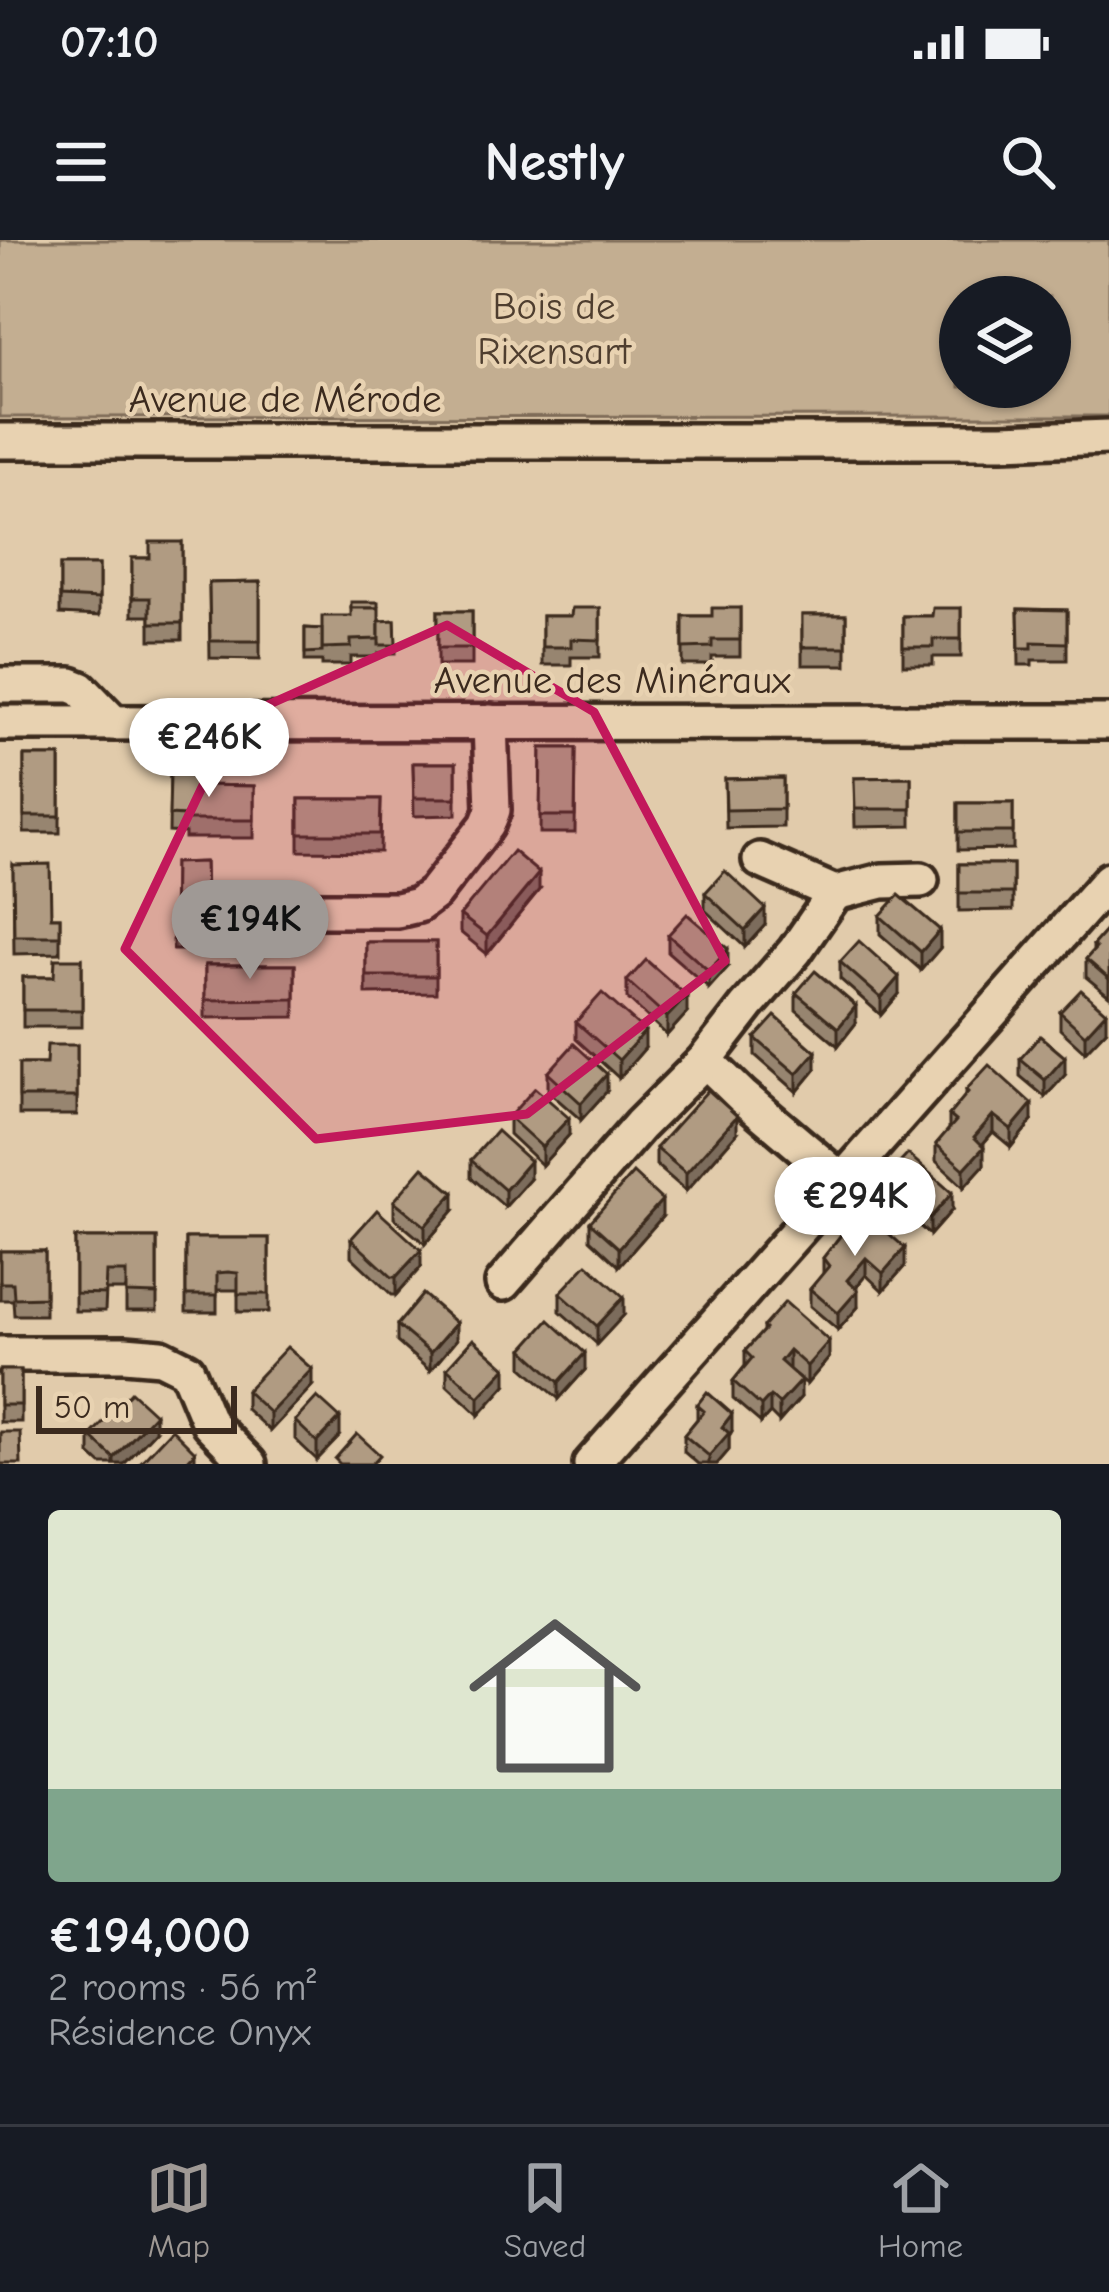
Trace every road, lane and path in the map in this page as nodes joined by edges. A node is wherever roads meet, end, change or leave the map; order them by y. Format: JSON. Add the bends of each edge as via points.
{"nodes":[{"id":1,"x":1109,"y":437,"type":"edge"},
{"id":2,"x":0,"y":441,"type":"edge"},
{"id":3,"x":1002,"y":441,"type":"junction"},
{"id":4,"x":1109,"y":454,"type":"edge"},
{"id":5,"x":0,"y":685,"type":"edge"},
{"id":6,"x":490,"y":722,"type":"junction"},
{"id":7,"x":1109,"y":722,"type":"edge"},
{"id":8,"x":0,"y":723,"type":"edge"},
{"id":9,"x":114,"y":723,"type":"junction"},
{"id":10,"x":760,"y":860,"type":"dead end"},
{"id":11,"x":921,"y":880,"type":"dead end"},
{"id":12,"x":1109,"y":880,"type":"edge"},
{"id":13,"x":835,"y":892,"type":"junction"},
{"id":14,"x":268,"y":910,"type":"dead end"},
{"id":15,"x":705,"y":1060,"type":"junction"},
{"id":16,"x":841,"y":1180,"type":"junction"},
{"id":17,"x":503,"y":1283,"type":"dead end"},
{"id":18,"x":0,"y":1354,"type":"edge"},
{"id":19,"x":249,"y":1464,"type":"edge"},
{"id":20,"x":591,"y":1464,"type":"edge"}],
"edges":[{"from":1,"to":3,"type":"street","name":"Avenue de Mérode"},
{"from":2,"to":3,"type":"street","name":"Avenue de Mérode"},
{"from":3,"to":4,"type":"street","name":"Avenue de Mérode"},
{"from":5,"to":9,"type":"street","via":[[81,688]]},
{"from":6,"to":7,"type":"street","name":"Avenue des Minéraux"},
{"from":6,"to":9,"type":"street","name":"Avenue des Minéraux"},
{"from":6,"to":14,"type":"street","via":[[493,810],[434,893],[397,910]]},
{"from":8,"to":9,"type":"street","name":"Avenue des Minéraux"},
{"from":10,"to":13,"type":"street"},
{"from":11,"to":13,"type":"street"},
{"from":12,"to":16,"type":"street"},
{"from":13,"to":15,"type":"street"},
{"from":15,"to":16,"type":"street"},
{"from":15,"to":17,"type":"street"},
{"from":16,"to":20,"type":"street"},
{"from":18,"to":19,"type":"street","via":[[161,1357],[187,1370],[208,1423]]}]}
